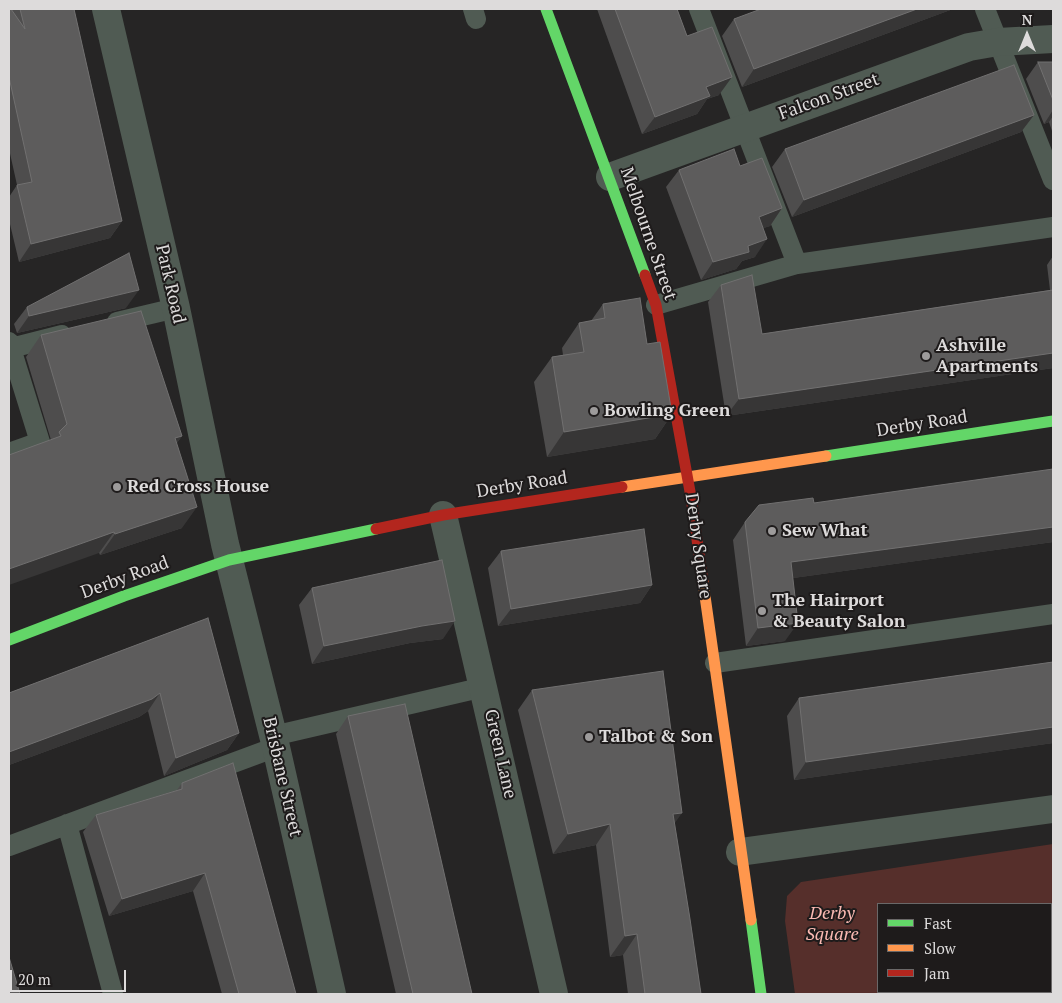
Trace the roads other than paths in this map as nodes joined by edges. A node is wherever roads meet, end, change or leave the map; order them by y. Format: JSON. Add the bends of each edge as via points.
{"nodes":[{"id":1,"x":106,"y":9,"type":"edge"},
{"id":2,"x":546,"y":9,"type":"edge"},
{"id":3,"x":699,"y":9,"type":"edge"},
{"id":4,"x":985,"y":9,"type":"edge"},
{"id":5,"x":1053,"y":39,"type":"edge"},
{"id":6,"x":998,"y":42,"type":"junction"},
{"id":7,"x":745,"y":128,"type":"junction"},
{"id":8,"x":610,"y":177,"type":"junction"},
{"id":9,"x":1053,"y":180,"type":"edge"},
{"id":10,"x":1053,"y":227,"type":"edge"},
{"id":11,"x":796,"y":264,"type":"junction"},
{"id":12,"x":656,"y":305,"type":"junction"},
{"id":13,"x":176,"y":308,"type":"junction"},
{"id":14,"x":10,"y":345,"type":"edge"},
{"id":15,"x":1053,"y":421,"type":"edge"},
{"id":16,"x":9,"y":453,"type":"edge"},
{"id":17,"x":688,"y":478,"type":"junction"},
{"id":18,"x":443,"y":515,"type":"junction"},
{"id":19,"x":230,"y":560,"type":"junction"},
{"id":20,"x":1053,"y":614,"type":"edge"},
{"id":21,"x":9,"y":640,"type":"edge"},
{"id":22,"x":715,"y":663,"type":"junction"},
{"id":23,"x":484,"y":687,"type":"junction"},
{"id":24,"x":274,"y":742,"type":"junction"},
{"id":25,"x":1053,"y":808,"type":"edge"},
{"id":26,"x":67,"y":824,"type":"junction"},
{"id":27,"x":9,"y":846,"type":"edge"},
{"id":28,"x":740,"y":852,"type":"junction"},
{"id":29,"x":113,"y":994,"type":"edge"},
{"id":30,"x":332,"y":994,"type":"edge"},
{"id":31,"x":554,"y":994,"type":"edge"},
{"id":32,"x":761,"y":994,"type":"edge"}],
"edges":[{"from":1,"to":13,"type":"street","name":"Park Road"},
{"from":2,"to":8,"type":"main road","name":"Melbourne Street"},
{"from":3,"to":7,"type":"lane"},
{"from":4,"to":6,"type":"lane"},
{"from":5,"to":6,"type":"street","name":"Falcon Street"},
{"from":6,"to":7,"type":"street","name":"Falcon Street","via":[[969,47]]},
{"from":6,"to":9,"type":"lane"},
{"from":7,"to":8,"type":"street","name":"Falcon Street"},
{"from":7,"to":11,"type":"lane"},
{"from":8,"to":12,"type":"main road","name":"Melbourne Street"},
{"from":10,"to":11,"type":"lane"},
{"from":11,"to":12,"type":"lane"},
{"from":12,"to":17,"type":"main road","name":"Melbourne Street"},
{"from":13,"to":14,"type":"lane"},
{"from":13,"to":19,"type":"street","name":"Park Road"},
{"from":14,"to":16,"type":"lane","via":[[40,442]]},
{"from":15,"to":17,"type":"main road","name":"Derby Road"},
{"from":17,"to":18,"type":"main road","name":"Derby Road"},
{"from":17,"to":22,"type":"main road","name":"Derby Square"},
{"from":18,"to":19,"type":"main road","name":"Derby Road"},
{"from":18,"to":23,"type":"street","name":"Green Lane"},
{"from":19,"to":21,"type":"main road","name":"Derby Road"},
{"from":19,"to":24,"type":"street","name":"Brisbane Street"},
{"from":20,"to":22,"type":"lane"},
{"from":22,"to":28,"type":"main road","name":"Derby Square"},
{"from":23,"to":24,"type":"lane"},
{"from":23,"to":31,"type":"street","name":"Green Lane"},
{"from":24,"to":26,"type":"lane"},
{"from":24,"to":30,"type":"street","name":"Brisbane Street"},
{"from":25,"to":28,"type":"street"},
{"from":26,"to":27,"type":"lane"},
{"from":26,"to":29,"type":"lane"},
{"from":28,"to":32,"type":"main road","name":"Derby Square"}]}
